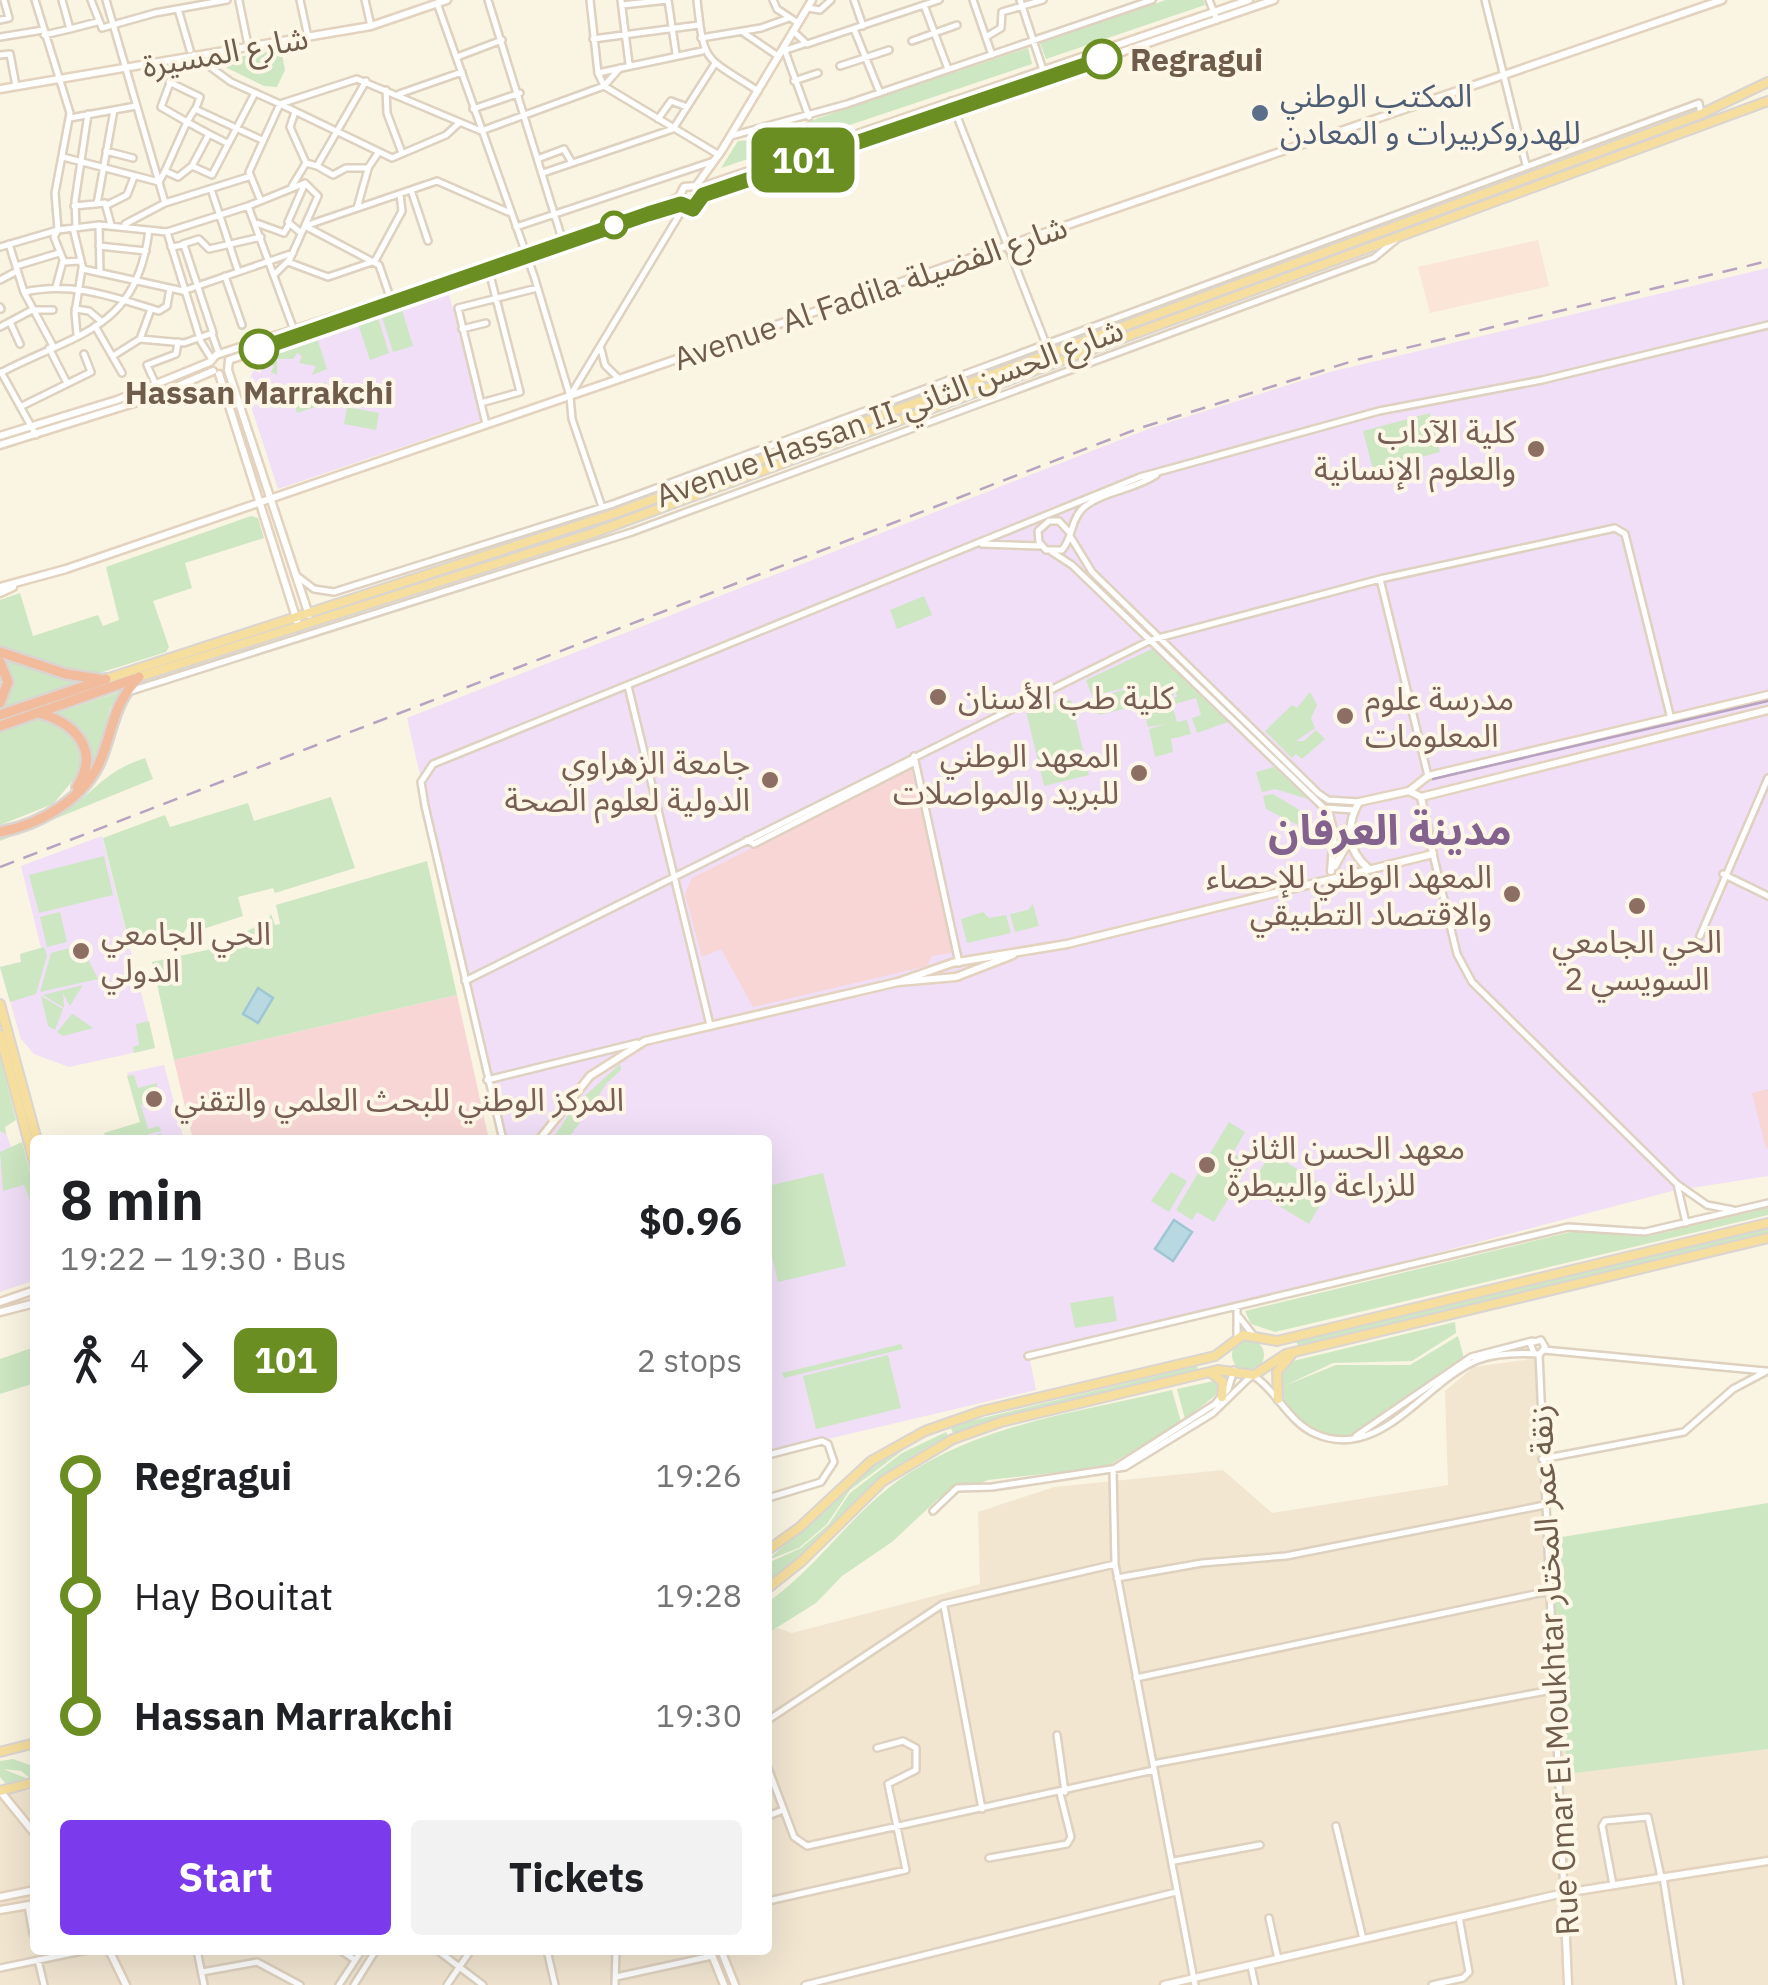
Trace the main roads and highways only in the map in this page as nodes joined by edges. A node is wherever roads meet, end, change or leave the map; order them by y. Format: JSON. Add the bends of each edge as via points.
{"nodes":[{"id":1,"x":1768,"y":82,"type":"edge"},
{"id":2,"x":1768,"y":101,"type":"edge"},
{"id":3,"x":1231,"y":296,"type":"junction"},
{"id":4,"x":1236,"y":310,"type":"road end"},
{"id":5,"x":201,"y":634,"type":"dead end"},
{"id":6,"x":205,"y":646,"type":"junction"},
{"id":7,"x":0,"y":652,"type":"edge"},
{"id":8,"x":0,"y":662,"type":"edge"},
{"id":9,"x":139,"y":677,"type":"junction"},
{"id":10,"x":106,"y":679,"type":"junction"},
{"id":11,"x":0,"y":702,"type":"edge"},
{"id":12,"x":39,"y":713,"type":"junction"},
{"id":13,"x":0,"y":715,"type":"edge"},
{"id":14,"x":0,"y":726,"type":"edge"},
{"id":15,"x":0,"y":829,"type":"edge"},
{"id":16,"x":0,"y":1004,"type":"edge"},
{"id":17,"x":2,"y":1031,"type":"edge"},
{"id":18,"x":35,"y":1135,"type":"edge"},
{"id":19,"x":30,"y":1146,"type":"edge"},
{"id":20,"x":1768,"y":1224,"type":"edge"},
{"id":21,"x":1768,"y":1238,"type":"edge"},
{"id":22,"x":1258,"y":1338,"type":"junction"},
{"id":23,"x":1228,"y":1348,"type":"junction"},
{"id":24,"x":1296,"y":1352,"type":"junction"},
{"id":25,"x":1266,"y":1365,"type":"junction"},
{"id":26,"x":1233,"y":1370,"type":"junction"},
{"id":27,"x":1210,"y":1372,"type":"junction"},
{"id":28,"x":1222,"y":1398,"type":"road end"},
{"id":29,"x":1278,"y":1399,"type":"road end"},
{"id":30,"x":772,"y":1547,"type":"edge"},
{"id":31,"x":772,"y":1585,"type":"edge"},
{"id":32,"x":30,"y":1744,"type":"edge"},
{"id":33,"x":0,"y":1752,"type":"edge"},
{"id":34,"x":30,"y":1783,"type":"edge"},
{"id":35,"x":0,"y":1791,"type":"edge"}],
"edges":[{"from":1,"to":6,"type":"main road","name":"Avenue Hassan II شارع الحسن الثاني","via":[[1701,114],[1624,135],[578,521]]},
{"from":2,"to":3,"type":"main road","name":"Avenue Hassan II شارع الحسن الثاني"},
{"from":3,"to":4,"type":"main road"},
{"from":3,"to":9,"type":"main road","name":"Avenue Hassan II شارع الحسن الثاني","via":[[593,533]]},
{"from":5,"to":6,"type":"main road"},
{"from":6,"to":10,"type":"main road","name":"Avenue Hassan II شارع الحسن الثاني"},
{"from":7,"to":10,"type":"highway","via":[[72,676]]},
{"from":8,"to":11,"type":"highway","via":[[8,682]]},
{"from":9,"to":12,"type":"highway","name":"Avenue Hassan II شارع الحسن الثاني"},
{"from":9,"to":15,"type":"highway","via":[[124,693],[84,786],[37,821]]},
{"from":10,"to":13,"type":"highway","name":"Avenue Hassan II شارع الحسن الثاني"},
{"from":12,"to":14,"type":"highway","name":"Avenue Hassan II شارع الحسن الثاني"},
{"from":12,"to":15,"type":"highway","via":[[64,721],[81,737],[84,776],[52,807]]},
{"from":16,"to":17,"type":"main road"},
{"from":17,"to":18,"type":"main road"},
{"from":17,"to":19,"type":"main road"},
{"from":20,"to":22,"type":"main road"},
{"from":21,"to":24,"type":"main road"},
{"from":22,"to":23,"type":"main road","via":[[1237,1338]]},
{"from":22,"to":25,"type":"main road","via":[[1268,1350]]},
{"from":23,"to":26,"type":"main road"},
{"from":23,"to":30,"type":"main road","via":[[924,1431],[871,1462]]},
{"from":24,"to":25,"type":"main road"},
{"from":24,"to":29,"type":"main road","via":[[1277,1372]]},
{"from":25,"to":26,"type":"main road","via":[[1252,1376]]},
{"from":26,"to":27,"type":"main road"},
{"from":27,"to":28,"type":"main road","via":[[1223,1382]]},
{"from":27,"to":31,"type":"main road","via":[[984,1426],[935,1448],[883,1481]]},
{"from":32,"to":33,"type":"main road"},
{"from":34,"to":35,"type":"main road"}]}
